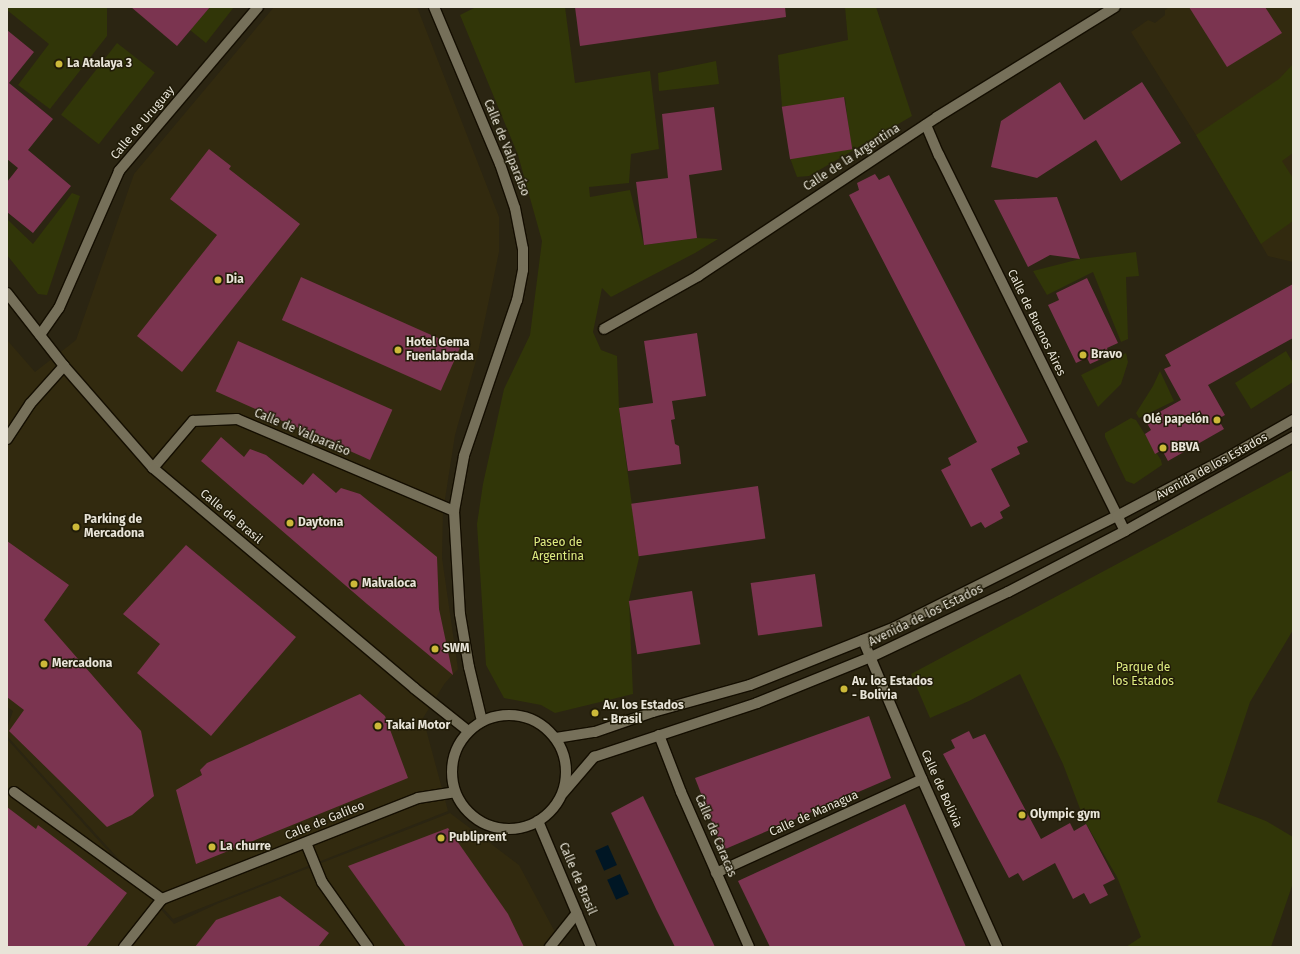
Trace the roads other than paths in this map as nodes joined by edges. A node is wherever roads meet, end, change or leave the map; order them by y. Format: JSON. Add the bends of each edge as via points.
{"nodes":[{"id":1,"x":258,"y":7,"type":"edge"},
{"id":2,"x":434,"y":7,"type":"edge"},
{"id":3,"x":1115,"y":7,"type":"edge"},
{"id":4,"x":926,"y":125,"type":"junction"},
{"id":5,"x":7,"y":293,"type":"edge"},
{"id":6,"x":604,"y":329,"type":"dead end"},
{"id":7,"x":40,"y":335,"type":"junction"},
{"id":8,"x":64,"y":366,"type":"junction"},
{"id":9,"x":1293,"y":420,"type":"edge"},
{"id":10,"x":1293,"y":437,"type":"edge"},
{"id":11,"x":7,"y":439,"type":"edge"},
{"id":12,"x":153,"y":468,"type":"junction"},
{"id":13,"x":454,"y":511,"type":"junction"},
{"id":14,"x":1117,"y":516,"type":"junction"},
{"id":15,"x":1125,"y":531,"type":"junction"},
{"id":16,"x":863,"y":640,"type":"junction"},
{"id":17,"x":871,"y":657,"type":"junction"},
{"id":18,"x":482,"y":721,"type":"junction"},
{"id":19,"x":468,"y":731,"type":"junction"},
{"id":20,"x":659,"y":735,"type":"junction"},
{"id":21,"x":556,"y":738,"type":"junction"},
{"id":22,"x":922,"y":779,"type":"junction"},
{"id":23,"x":14,"y":792,"type":"dead end"},
{"id":24,"x":455,"y":792,"type":"junction"},
{"id":25,"x":563,"y":793,"type":"junction"},
{"id":26,"x":538,"y":821,"type":"junction"},
{"id":27,"x":306,"y":843,"type":"junction"},
{"id":28,"x":716,"y":873,"type":"junction"},
{"id":29,"x":162,"y":900,"type":"junction"},
{"id":30,"x":577,"y":913,"type":"junction"},
{"id":31,"x":124,"y":947,"type":"edge"},
{"id":32,"x":368,"y":947,"type":"edge"},
{"id":33,"x":550,"y":947,"type":"edge"},
{"id":34,"x":591,"y":947,"type":"edge"},
{"id":35,"x":750,"y":947,"type":"edge"},
{"id":36,"x":997,"y":947,"type":"edge"}],
"edges":[{"from":1,"to":7,"type":"street","name":"Calle de Uruguay","via":[[119,171],[59,308]]},
{"from":2,"to":13,"type":"street","name":"Calle de Valparaíso","via":[[500,164],[516,208],[523,249],[523,270],[517,300],[464,456]]},
{"from":3,"to":4,"type":"street","name":"Calle de la Argentina"},
{"from":4,"to":6,"type":"street","name":"Calle de la Argentina","via":[[698,276]]},
{"from":4,"to":14,"type":"street","name":"Calle de Buenos Aires"},
{"from":5,"to":7,"type":"street","name":"Calle de Brasil"},
{"from":7,"to":8,"type":"street","name":"Calle de Brasil"},
{"from":8,"to":11,"type":"street","via":[[30,404]]},
{"from":8,"to":12,"type":"street","name":"Calle de Brasil"},
{"from":9,"to":14,"type":"street","name":"Avenida de los Estados","via":[[1224,460]]},
{"from":10,"to":15,"type":"street","name":"Avenida de los Estados"},
{"from":12,"to":13,"type":"street","name":"Calle de Valparaíso","via":[[193,421],[237,419]]},
{"from":12,"to":19,"type":"street","name":"Calle de Brasil"},
{"from":13,"to":18,"type":"street","name":"Calle de Valparaíso","via":[[460,614]]},
{"from":14,"to":15,"type":"street","name":"Calle de Buenos Aires"},
{"from":14,"to":16,"type":"street","name":"Avenida de los Estados"},
{"from":15,"to":17,"type":"street","name":"Avenida de los Estados","via":[[1008,592]]},
{"from":16,"to":17,"type":"street","name":"Calle de Bolivia"},
{"from":16,"to":21,"type":"street","name":"Avenida de los Estados","via":[[750,685],[653,712],[595,732]]},
{"from":17,"to":20,"type":"street","name":"Avenida de los Estados","via":[[757,703]]},
{"from":17,"to":22,"type":"street","name":"Calle de Bolivia"},
{"from":18,"to":19,"type":"street"},
{"from":18,"to":21,"type":"street","via":[[497,715],[514,714],[530,718],[544,726]]},
{"from":19,"to":24,"type":"street","via":[[458,744],[453,760],[451,776]]},
{"from":20,"to":25,"type":"street","name":"Avenida de los Estados","via":[[594,757]]},
{"from":20,"to":28,"type":"street","name":"Calle de Caracas"},
{"from":21,"to":25,"type":"street","via":[[564,755],[567,774]]},
{"from":22,"to":28,"type":"street","name":"Calle de Managua"},
{"from":22,"to":36,"type":"street","name":"Calle de Bolivia"},
{"from":23,"to":29,"type":"street"},
{"from":24,"to":26,"type":"street","via":[[463,806],[475,818],[490,826],[522,828]]},
{"from":24,"to":27,"type":"street","name":"Calle de Galileo","via":[[418,798]]},
{"from":25,"to":26,"type":"street","via":[[548,814]]},
{"from":26,"to":30,"type":"street","name":"Calle de Brasil"},
{"from":27,"to":29,"type":"street","name":"Calle de Galileo"},
{"from":27,"to":32,"type":"street","via":[[322,882]]},
{"from":28,"to":35,"type":"street","name":"Calle de Caracas"},
{"from":29,"to":31,"type":"street","name":"Calle de Galileo"},
{"from":30,"to":33,"type":"street"},
{"from":30,"to":34,"type":"street","name":"Calle de Brasil"}]}
